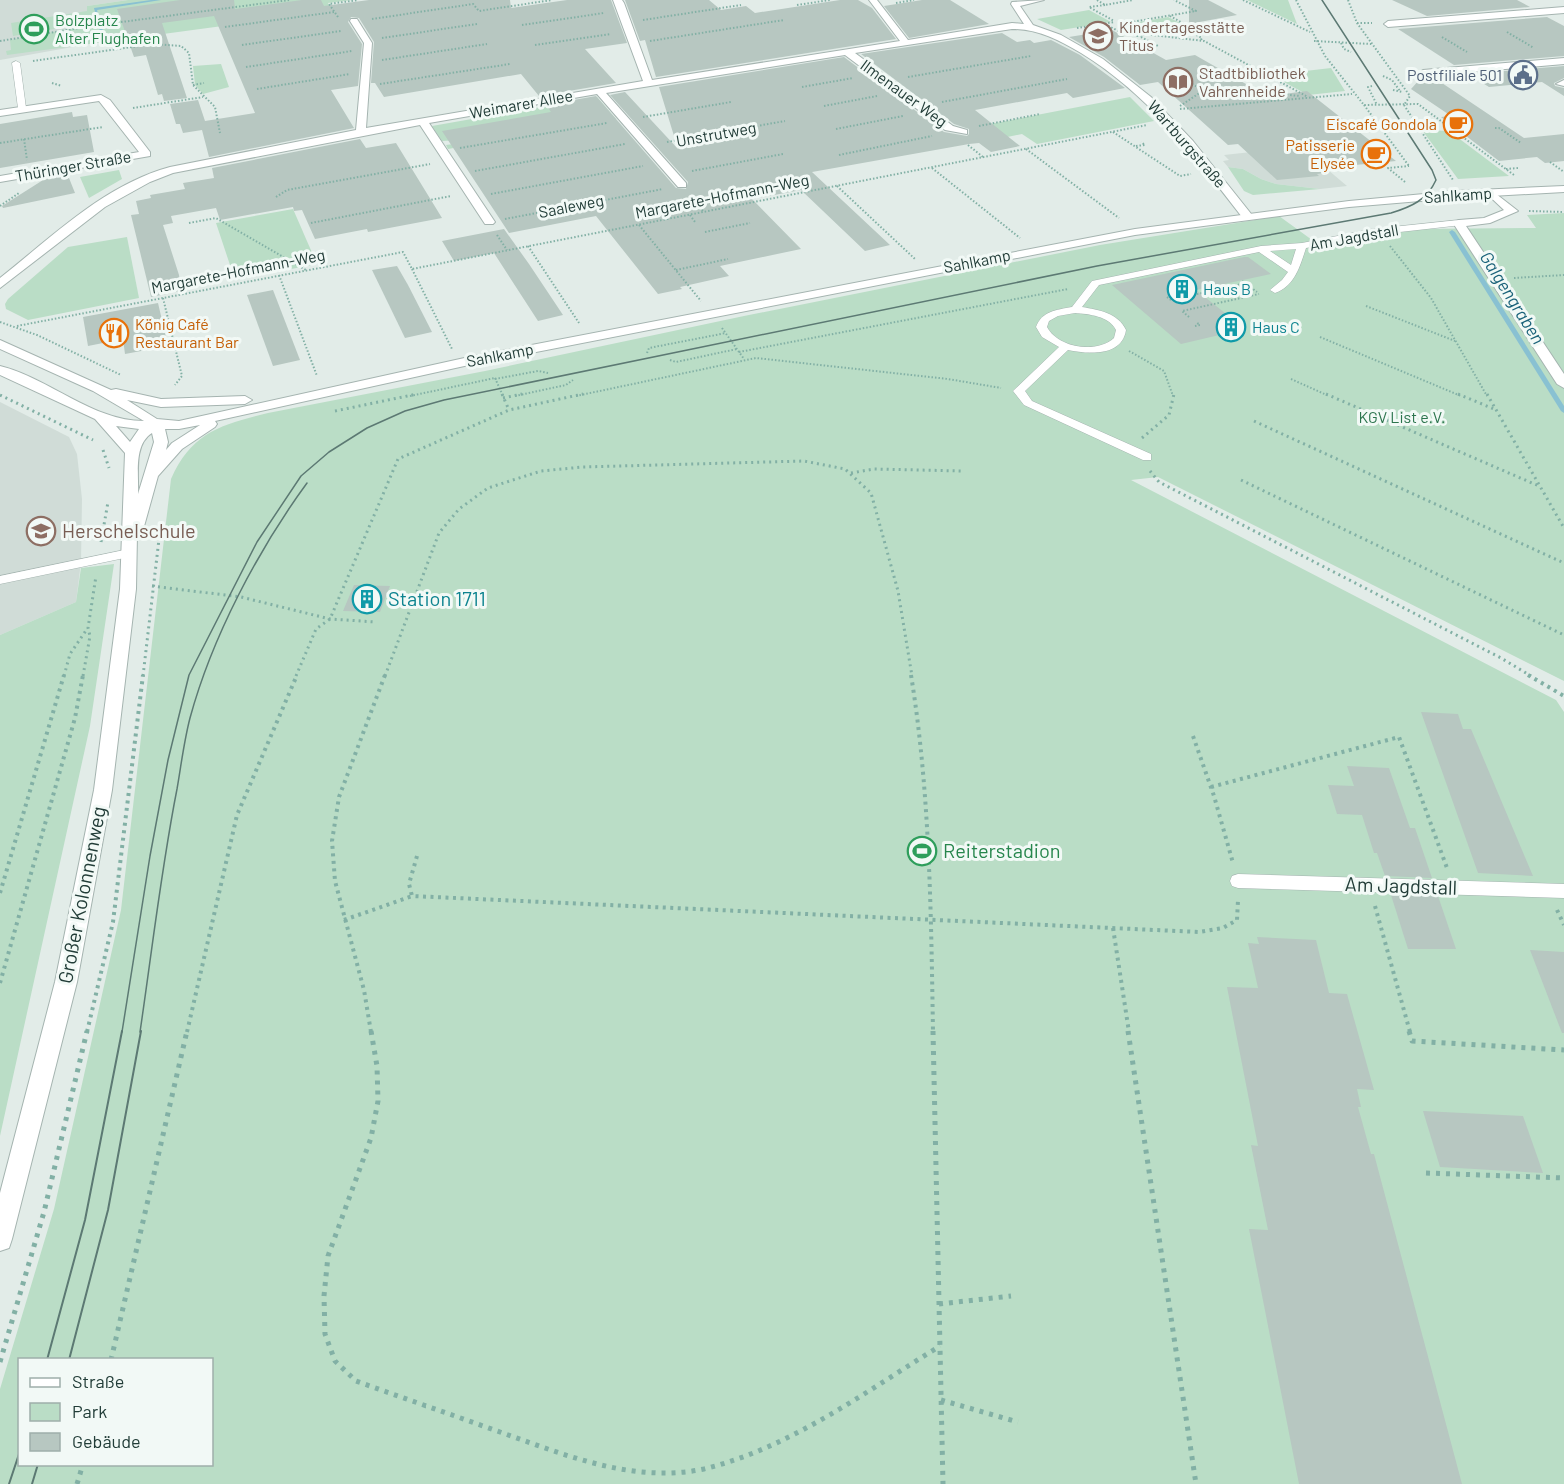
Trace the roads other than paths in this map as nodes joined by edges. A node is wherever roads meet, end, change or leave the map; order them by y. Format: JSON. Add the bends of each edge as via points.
{"nodes":[{"id":1,"x":617,"y":0,"type":"edge"},
{"id":2,"x":873,"y":0,"type":"edge"},
{"id":3,"x":1040,"y":0,"type":"edge"},
{"id":4,"x":1564,"y":10,"type":"edge"},
{"id":5,"x":1388,"y":24,"type":"dead end"},
{"id":6,"x":357,"y":25,"type":"road end"},
{"id":7,"x":1029,"y":25,"type":"junction"},
{"id":8,"x":905,"y":41,"type":"junction"},
{"id":9,"x":846,"y":51,"type":"junction"},
{"id":10,"x":1563,"y":61,"type":"edge"},
{"id":11,"x":15,"y":63,"type":"road end"},
{"id":12,"x":1423,"y":73,"type":"dead end"},
{"id":13,"x":648,"y":82,"type":"junction"},
{"id":14,"x":599,"y":90,"type":"junction"},
{"id":15,"x":22,"y":108,"type":"junction"},
{"id":16,"x":0,"y":113,"type":"edge"},
{"id":17,"x":423,"y":122,"type":"junction"},
{"id":18,"x":964,"y":130,"type":"road end"},
{"id":19,"x":361,"y":132,"type":"junction"},
{"id":20,"x":146,"y":154,"type":"junction"},
{"id":21,"x":160,"y":173,"type":"junction"},
{"id":22,"x":0,"y":179,"type":"edge"},
{"id":23,"x":682,"y":185,"type":"road end"},
{"id":24,"x":1564,"y":189,"type":"edge"},
{"id":25,"x":1491,"y":193,"type":"junction"},
{"id":26,"x":1246,"y":215,"type":"junction"},
{"id":27,"x":489,"y":222,"type":"road end"},
{"id":28,"x":1459,"y":223,"type":"junction"},
{"id":29,"x":1302,"y":246,"type":"junction"},
{"id":30,"x":1261,"y":249,"type":"junction"},
{"id":31,"x":1292,"y":272,"type":"junction"},
{"id":32,"x":0,"y":284,"type":"edge"},
{"id":33,"x":1275,"y":290,"type":"dead end"},
{"id":34,"x":1075,"y":310,"type":"junction"},
{"id":35,"x":0,"y":344,"type":"edge"},
{"id":36,"x":1065,"y":347,"type":"junction"},
{"id":37,"x":0,"y":370,"type":"edge"},
{"id":38,"x":396,"y":376,"type":"junction"},
{"id":39,"x":1564,"y":384,"type":"edge"},
{"id":40,"x":98,"y":388,"type":"junction"},
{"id":41,"x":245,"y":400,"type":"junction"},
{"id":42,"x":233,"y":415,"type":"junction"},
{"id":43,"x":99,"y":416,"type":"junction"},
{"id":44,"x":154,"y":424,"type":"junction"},
{"id":45,"x":132,"y":452,"type":"junction"},
{"id":46,"x":1147,"y":457,"type":"road end"},
{"id":47,"x":150,"y":478,"type":"junction"},
{"id":48,"x":130,"y":549,"type":"junction"},
{"id":49,"x":0,"y":580,"type":"edge"},
{"id":50,"x":1238,"y":881,"type":"road end"},
{"id":51,"x":1564,"y":891,"type":"edge"},
{"id":52,"x":8,"y":1185,"type":"edge"},
{"id":53,"x":0,"y":1239,"type":"edge"}],
"edges":[{"from":1,"to":13,"type":"street"},
{"from":2,"to":8,"type":"street"},
{"from":3,"to":7,"type":"street","via":[[1015,4]]},
{"from":4,"to":5,"type":"street"},
{"from":6,"to":19,"type":"street","via":[[367,45]]},
{"from":7,"to":8,"type":"street","name":"Weimarer Allee"},
{"from":7,"to":26,"type":"street","name":"Wartburgstraße","via":[[1096,58],[1162,111]]},
{"from":8,"to":9,"type":"street","name":"Weimarer Allee"},
{"from":9,"to":13,"type":"street","name":"Weimarer Allee"},
{"from":9,"to":18,"type":"street","name":"Ilmenauer Weg","via":[[949,128]]},
{"from":10,"to":12,"type":"street"},
{"from":11,"to":15,"type":"lane"},
{"from":13,"to":14,"type":"street","name":"Weimarer Allee"},
{"from":14,"to":17,"type":"street","name":"Weimarer Allee"},
{"from":14,"to":23,"type":"street","name":"Unstrutweg"},
{"from":15,"to":16,"type":"street","name":"Thüringer Straße"},
{"from":15,"to":20,"type":"street","name":"Thüringer Straße","via":[[101,98]]},
{"from":17,"to":19,"type":"street","name":"Weimarer Allee"},
{"from":17,"to":27,"type":"street"},
{"from":19,"to":21,"type":"street","name":"Weimarer Allee"},
{"from":20,"to":21,"type":"street","name":"Thüringer Straße"},
{"from":20,"to":22,"type":"street","name":"Thüringer Straße"},
{"from":21,"to":32,"type":"street","name":"Weimarer Allee","via":[[90,211]]},
{"from":24,"to":25,"type":"street","name":"Sahlkamp"},
{"from":25,"to":26,"type":"street","name":"Sahlkamp"},
{"from":25,"to":28,"type":"street","name":"Am Jagdstall","via":[[1512,211],[1486,221]]},
{"from":26,"to":38,"type":"street","name":"Sahlkamp","via":[[1045,248]]},
{"from":28,"to":29,"type":"lane","name":"Am Jagdstall","via":[[1373,232]]},
{"from":28,"to":39,"type":"street"},
{"from":29,"to":30,"type":"lane"},
{"from":29,"to":31,"type":"lane","name":"Am Jagdstall"},
{"from":30,"to":31,"type":"lane"},
{"from":30,"to":34,"type":"lane","via":[[1096,284]]},
{"from":31,"to":33,"type":"lane","name":"Am Jagdstall","via":[[1284,287]]},
{"from":34,"to":36,"type":"lane","via":[[1053,314],[1041,324],[1046,337]]},
{"from":34,"to":36,"type":"lane","via":[[1100,314],[1122,332],[1114,344],[1092,350]]},
{"from":35,"to":40,"type":"street","name":"Sahlkamp"},
{"from":36,"to":46,"type":"lane","via":[[1019,391],[1028,404]]},
{"from":37,"to":43,"type":"street","name":"Sahlkamp"},
{"from":38,"to":41,"type":"street","name":"Sahlkamp"},
{"from":38,"to":42,"type":"street","name":"Sahlkamp"},
{"from":40,"to":41,"type":"street","name":"Sahlkamp","via":[[161,403]]},
{"from":40,"to":44,"type":"street","name":"Sahlkamp"},
{"from":41,"to":44,"type":"street","name":"Sahlkamp","via":[[186,412]]},
{"from":42,"to":44,"type":"street","name":"Sahlkamp","via":[[179,425]]},
{"from":42,"to":47,"type":"street","name":"Sahlkamp","via":[[188,436]]},
{"from":43,"to":44,"type":"street","name":"Sahlkamp","via":[[128,425]]},
{"from":43,"to":45,"type":"street"},
{"from":44,"to":45,"type":"street","via":[[141,434]]},
{"from":44,"to":47,"type":"street","name":"Großer Kolonnenweg","via":[[161,442]]},
{"from":45,"to":48,"type":"street","name":"Großer Kolonnenweg"},
{"from":47,"to":48,"type":"street","name":"Großer Kolonnenweg"},
{"from":48,"to":49,"type":"lane"},
{"from":48,"to":52,"type":"street","name":"Großer Kolonnenweg","via":[[96,824],[66,982]]},
{"from":50,"to":51,"type":"lane","name":"Am Jagdstall"},
{"from":52,"to":53,"type":"street","name":"Großer Kolonnenweg"}]}
